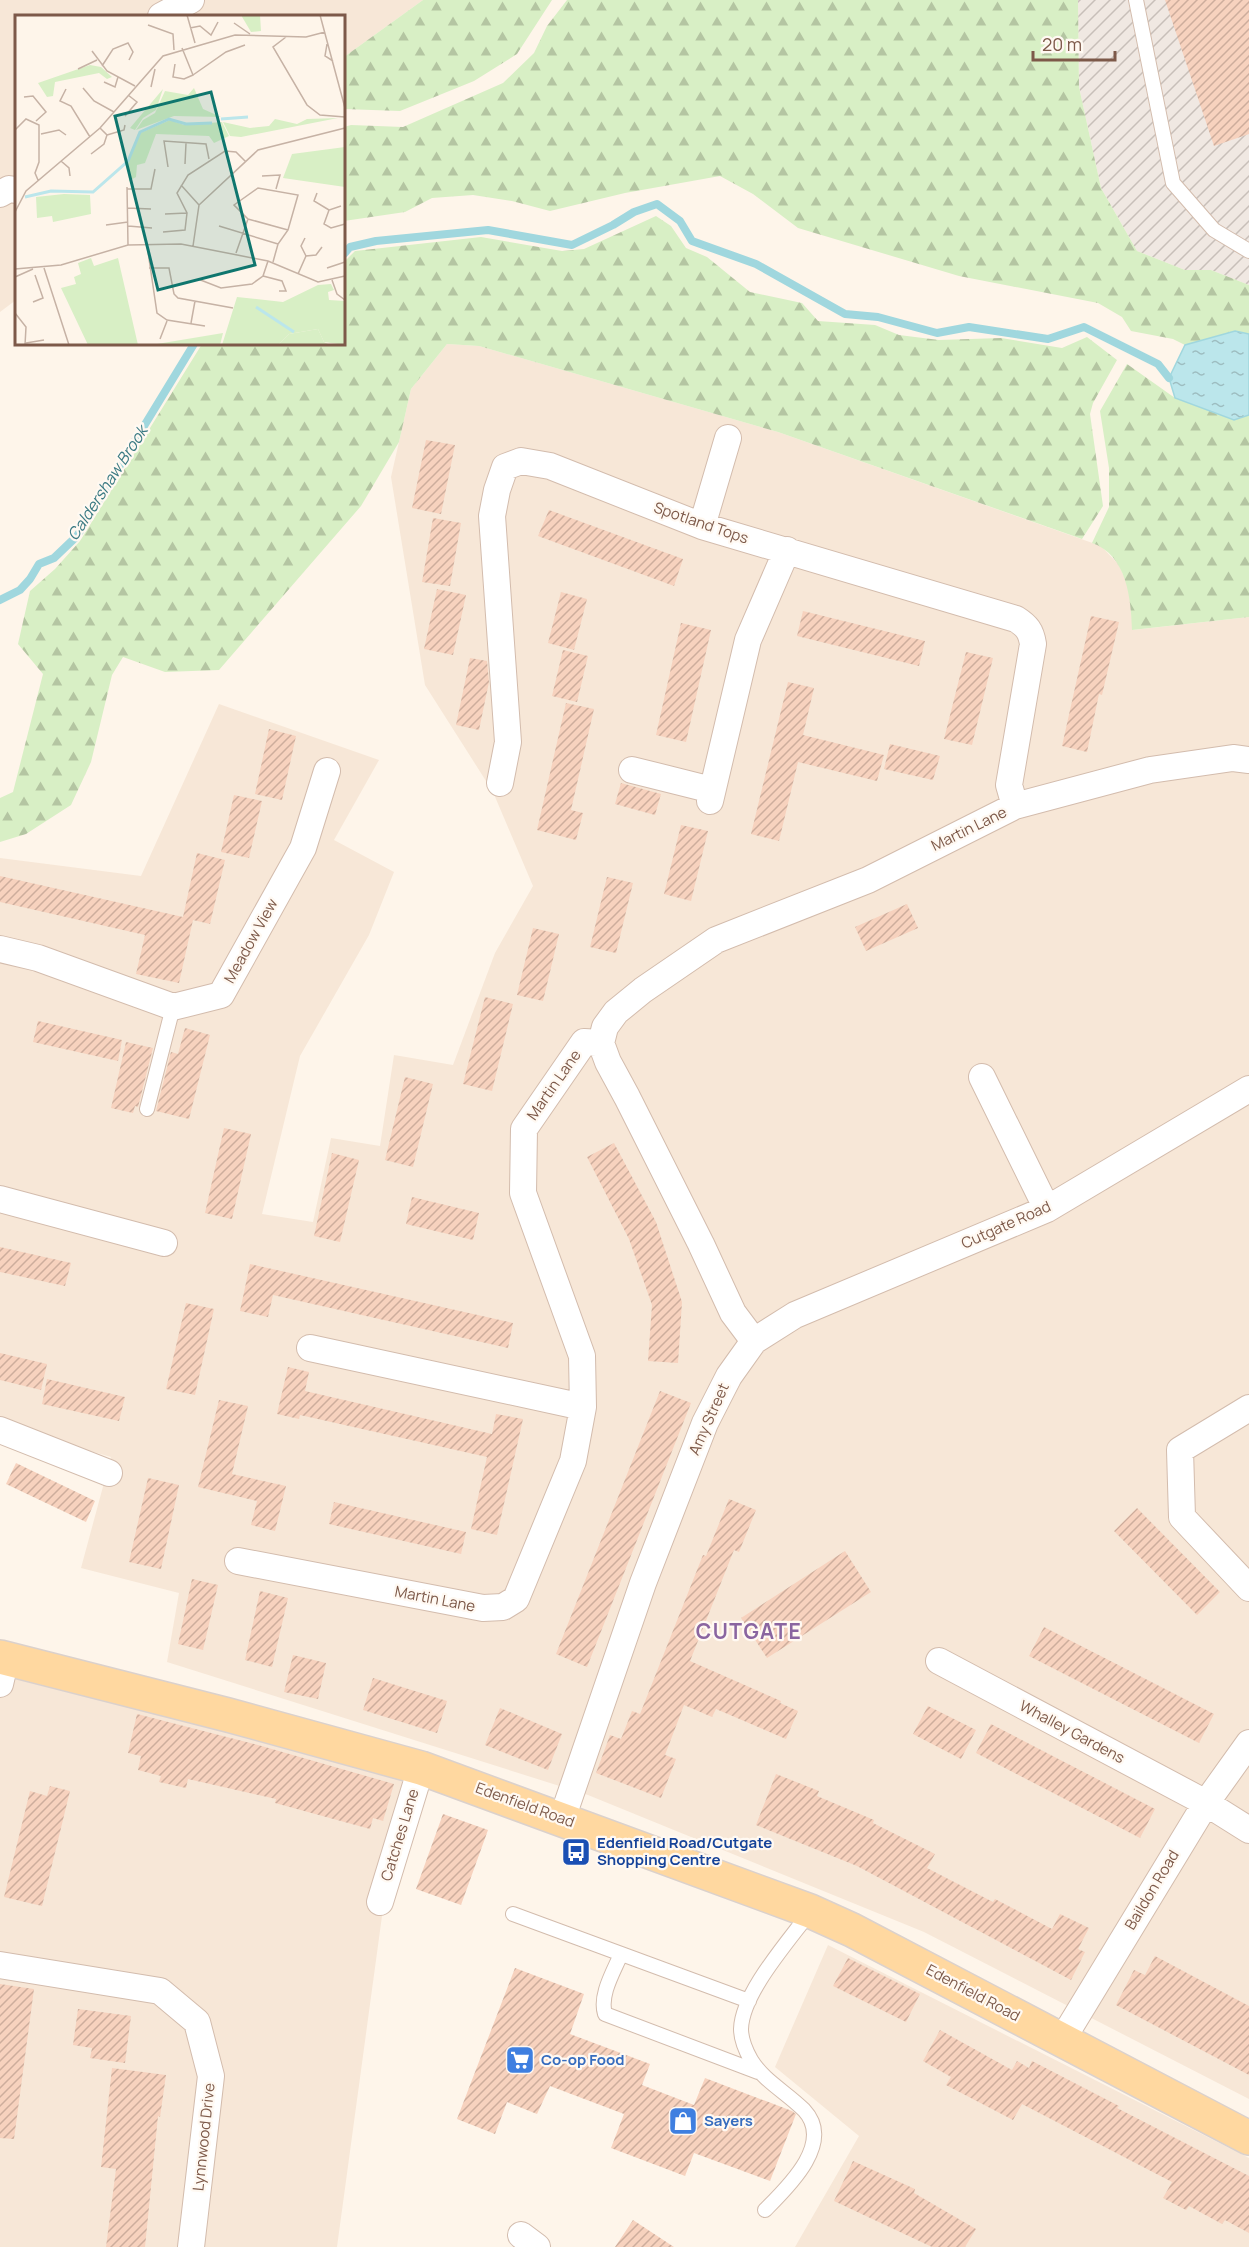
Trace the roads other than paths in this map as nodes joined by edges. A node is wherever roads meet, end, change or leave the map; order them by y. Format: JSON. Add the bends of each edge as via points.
{"nodes":[{"id":1,"x":191,"y":0,"type":"edge"},
{"id":2,"x":1136,"y":0,"type":"edge"},
{"id":3,"x":163,"y":15,"type":"edge"},
{"id":4,"x":15,"y":190,"type":"edge"},
{"id":5,"x":0,"y":194,"type":"edge"},
{"id":6,"x":1249,"y":251,"type":"edge"},
{"id":7,"x":728,"y":438,"type":"dead end"},
{"id":8,"x":702,"y":526,"type":"junction"},
{"id":9,"x":787,"y":550,"type":"junction"},
{"id":10,"x":1249,"y":760,"type":"edge"},
{"id":11,"x":632,"y":770,"type":"dead end"},
{"id":12,"x":327,"y":771,"type":"dead end"},
{"id":13,"x":500,"y":783,"type":"dead end"},
{"id":14,"x":1015,"y":806,"type":"junction"},
{"id":15,"x":0,"y":949,"type":"edge"},
{"id":16,"x":173,"y":1007,"type":"junction"},
{"id":17,"x":601,"y":1042,"type":"junction"},
{"id":18,"x":982,"y":1077,"type":"dead end"},
{"id":19,"x":1249,"y":1089,"type":"edge"},
{"id":20,"x":147,"y":1108,"type":"dead end"},
{"id":21,"x":0,"y":1199,"type":"edge"},
{"id":22,"x":1047,"y":1209,"type":"junction"},
{"id":23,"x":164,"y":1243,"type":"dead end"},
{"id":24,"x":754,"y":1341,"type":"junction"},
{"id":25,"x":310,"y":1348,"type":"dead end"},
{"id":26,"x":583,"y":1407,"type":"junction"},
{"id":27,"x":1249,"y":1408,"type":"edge"},
{"id":28,"x":0,"y":1430,"type":"edge"},
{"id":29,"x":110,"y":1473,"type":"dead end"},
{"id":30,"x":238,"y":1561,"type":"dead end"},
{"id":31,"x":1249,"y":1588,"type":"edge"},
{"id":32,"x":939,"y":1661,"type":"dead end"},
{"id":33,"x":2,"y":1666,"type":"edge"},
{"id":34,"x":1249,"y":1743,"type":"edge"},
{"id":35,"x":421,"y":1768,"type":"junction"},
{"id":36,"x":1206,"y":1803,"type":"junction"},
{"id":37,"x":562,"y":1819,"type":"junction"},
{"id":38,"x":1249,"y":1830,"type":"edge"},
{"id":39,"x":380,"y":1902,"type":"dead end"},
{"id":40,"x":810,"y":1911,"type":"junction"},
{"id":41,"x":513,"y":1914,"type":"dead end"},
{"id":42,"x":621,"y":1954,"type":"junction"},
{"id":43,"x":0,"y":1965,"type":"edge"},
{"id":44,"x":749,"y":2001,"type":"junction"},
{"id":45,"x":1062,"y":2040,"type":"junction"},
{"id":46,"x":758,"y":2072,"type":"junction"},
{"id":47,"x":1249,"y":2138,"type":"edge"},
{"id":48,"x":765,"y":2210,"type":"dead end"},
{"id":49,"x":191,"y":2247,"type":"edge"}],
"edges":[{"from":1,"to":3,"type":"street"},
{"from":2,"to":6,"type":"lane","via":[[1173,183],[1214,230]]},
{"from":4,"to":5,"type":"street"},
{"from":7,"to":8,"type":"street"},
{"from":8,"to":9,"type":"street","name":"Spotland Tops"},
{"from":8,"to":13,"type":"street","name":"Spotland Tops","via":[[550,466],[521,461],[505,467],[492,516],[508,742]]},
{"from":9,"to":11,"type":"street","via":[[748,640],[711,795]]},
{"from":9,"to":14,"type":"street","name":"Spotland Tops","via":[[1026,625],[1033,644],[1008,785]]},
{"from":10,"to":14,"type":"street","name":"Martin Lane","via":[[1233,758],[1150,770]]},
{"from":12,"to":16,"type":"street","name":"Meadow View","via":[[303,848],[221,995]]},
{"from":14,"to":17,"type":"street","name":"Martin Lane","via":[[868,880],[716,939],[616,1012],[605,1027]]},
{"from":15,"to":16,"type":"street","via":[[38,958]]},
{"from":16,"to":20,"type":"lane"},
{"from":17,"to":24,"type":"street","via":[[733,1313]]},
{"from":17,"to":26,"type":"street","name":"Martin Lane","via":[[584,1042],[524,1129],[523,1193],[582,1356]]},
{"from":18,"to":22,"type":"street"},
{"from":19,"to":22,"type":"street","name":"Cutgate Road"},
{"from":21,"to":23,"type":"street"},
{"from":22,"to":24,"type":"street","name":"Cutgate Road","via":[[795,1315]]},
{"from":24,"to":37,"type":"street","name":"Amy Street","via":[[729,1376],[705,1423],[643,1582]]},
{"from":25,"to":26,"type":"street"},
{"from":26,"to":30,"type":"street","name":"Martin Lane","via":[[573,1461],[516,1599],[503,1607],[483,1608]]},
{"from":27,"to":31,"type":"street","via":[[1180,1450],[1182,1517]]},
{"from":28,"to":29,"type":"street"},
{"from":32,"to":36,"type":"street","name":"Whalley Gardens"},
{"from":33,"to":35,"type":"main road","name":"Edenfield Road","via":[[228,1715]]},
{"from":34,"to":36,"type":"street","name":"Baildon Road"},
{"from":35,"to":37,"type":"main road","name":"Edenfield Road"},
{"from":35,"to":39,"type":"street","name":"Catches Lane"},
{"from":36,"to":38,"type":"street","name":"Whalley Gardens"},
{"from":36,"to":45,"type":"street","name":"Baildon Road"},
{"from":37,"to":40,"type":"main road","name":"Edenfield Road"},
{"from":40,"to":44,"type":"lane","via":[[751,1991]]},
{"from":40,"to":45,"type":"main road","name":"Edenfield Road"},
{"from":41,"to":42,"type":"lane"},
{"from":42,"to":44,"type":"lane"},
{"from":42,"to":46,"type":"lane","via":[[605,1995],[605,2014]]},
{"from":43,"to":49,"type":"street","name":"Lynnwood Drive","via":[[160,1991],[197,2022],[211,2076]]},
{"from":44,"to":46,"type":"lane","via":[[741,2030],[746,2051]]},
{"from":45,"to":47,"type":"main road","name":"Edenfield Road"},
{"from":46,"to":48,"type":"lane","via":[[805,2112],[814,2129],[811,2153],[790,2185]]}]}
